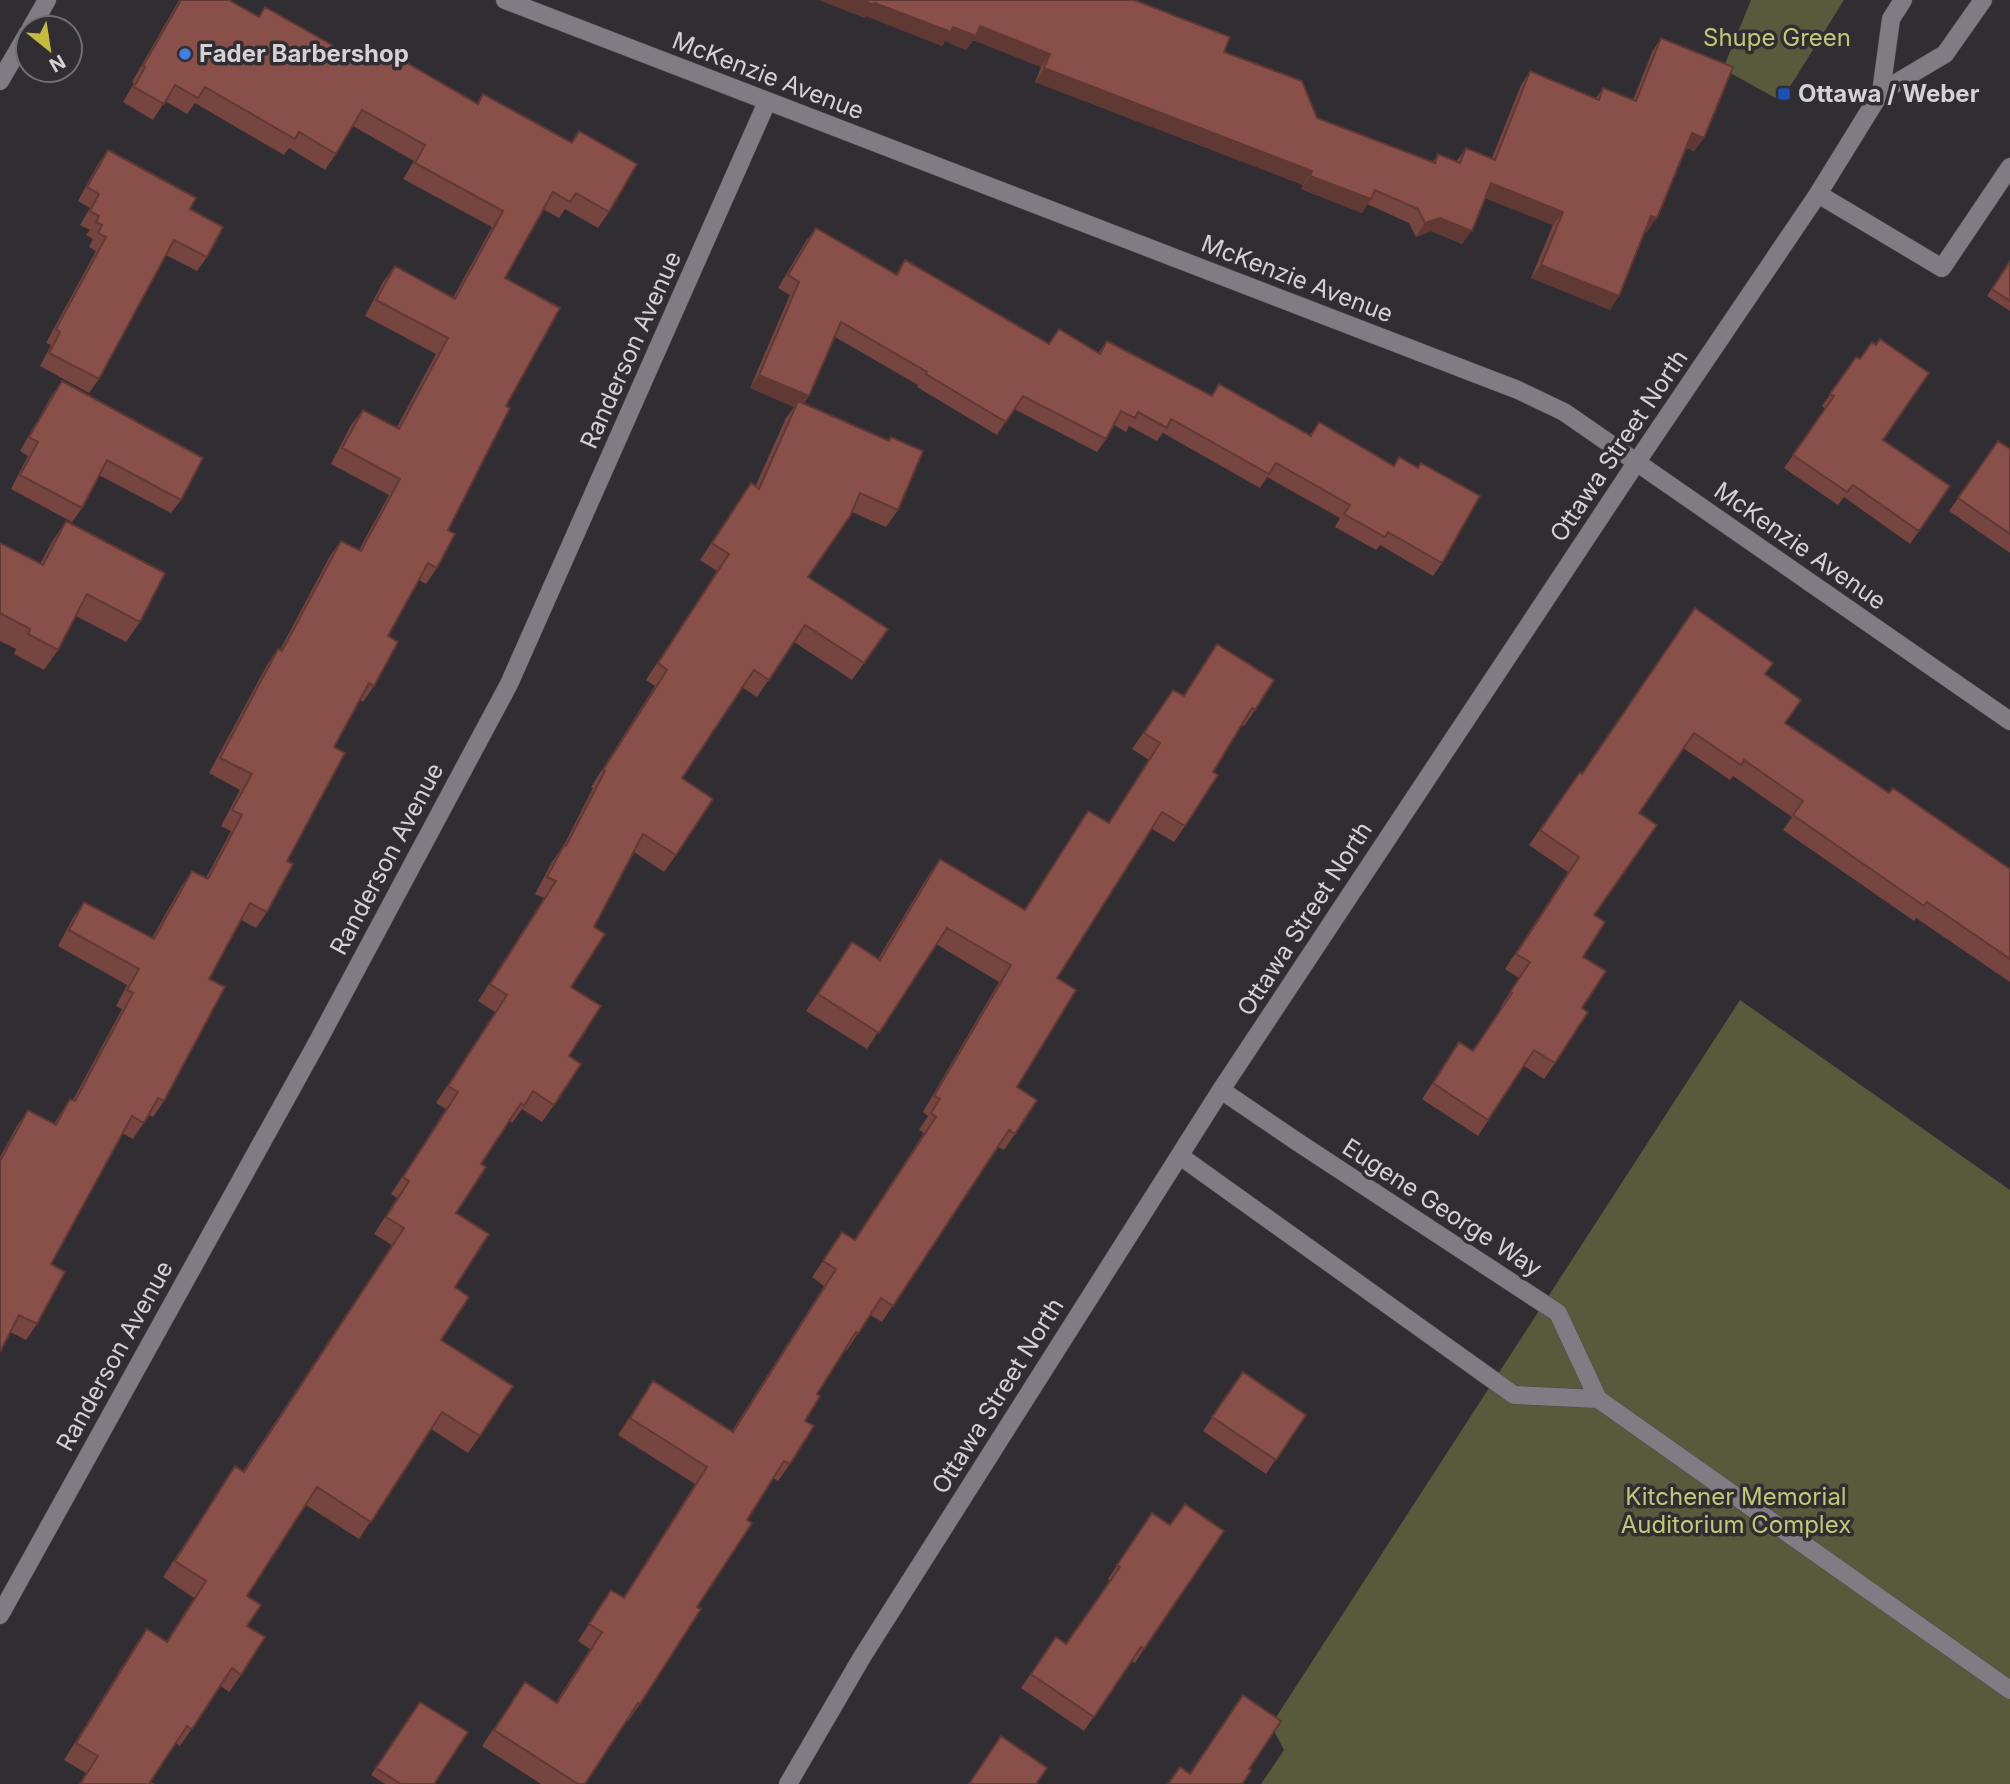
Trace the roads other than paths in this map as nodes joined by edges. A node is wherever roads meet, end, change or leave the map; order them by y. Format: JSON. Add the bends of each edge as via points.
{"nodes":[{"id":1,"x":505,"y":0,"type":"edge"},
{"id":2,"x":1903,"y":0,"type":"edge"},
{"id":3,"x":1983,"y":0,"type":"edge"},
{"id":4,"x":14,"y":57,"type":"edge"},
{"id":5,"x":0,"y":81,"type":"edge"},
{"id":6,"x":1881,"y":92,"type":"junction"},
{"id":7,"x":767,"y":102,"type":"junction"},
{"id":8,"x":2010,"y":167,"type":"edge"},
{"id":9,"x":1818,"y":194,"type":"junction"},
{"id":10,"x":1636,"y":463,"type":"junction"},
{"id":11,"x":2010,"y":721,"type":"edge"},
{"id":12,"x":1221,"y":1090,"type":"junction"},
{"id":13,"x":1180,"y":1156,"type":"junction"},
{"id":14,"x":1598,"y":1399,"type":"junction"},
{"id":15,"x":0,"y":1615,"type":"edge"},
{"id":16,"x":2010,"y":1690,"type":"edge"},
{"id":17,"x":788,"y":1784,"type":"edge"}],
"edges":[{"from":1,"to":7,"type":"street","name":"McKenzie Avenue"},
{"from":2,"to":6,"type":"street","name":"Ottawa Street North","via":[[1891,19]]},
{"from":3,"to":6,"type":"street","name":"Ottawa Street North","via":[[1945,54]]},
{"from":4,"to":5,"type":"street"},
{"from":6,"to":9,"type":"street","name":"Ottawa Street North"},
{"from":7,"to":10,"type":"street","name":"McKenzie Avenue","via":[[1518,390],[1564,412]]},
{"from":7,"to":15,"type":"street","name":"Randerson Avenue","via":[[509,684],[318,1041]]},
{"from":8,"to":9,"type":"street","via":[[1942,268]]},
{"from":9,"to":10,"type":"street","name":"Ottawa Street North"},
{"from":10,"to":11,"type":"street","name":"McKenzie Avenue"},
{"from":10,"to":12,"type":"street","name":"Ottawa Street North"},
{"from":12,"to":13,"type":"street","name":"Ottawa Street North"},
{"from":12,"to":14,"type":"street","name":"Eugene George Way","via":[[1558,1313]]},
{"from":13,"to":14,"type":"street","via":[[1514,1395]]},
{"from":13,"to":17,"type":"street","name":"Ottawa Street North","via":[[862,1657]]},
{"from":14,"to":16,"type":"street","name":"Eugene George Way"}]}
